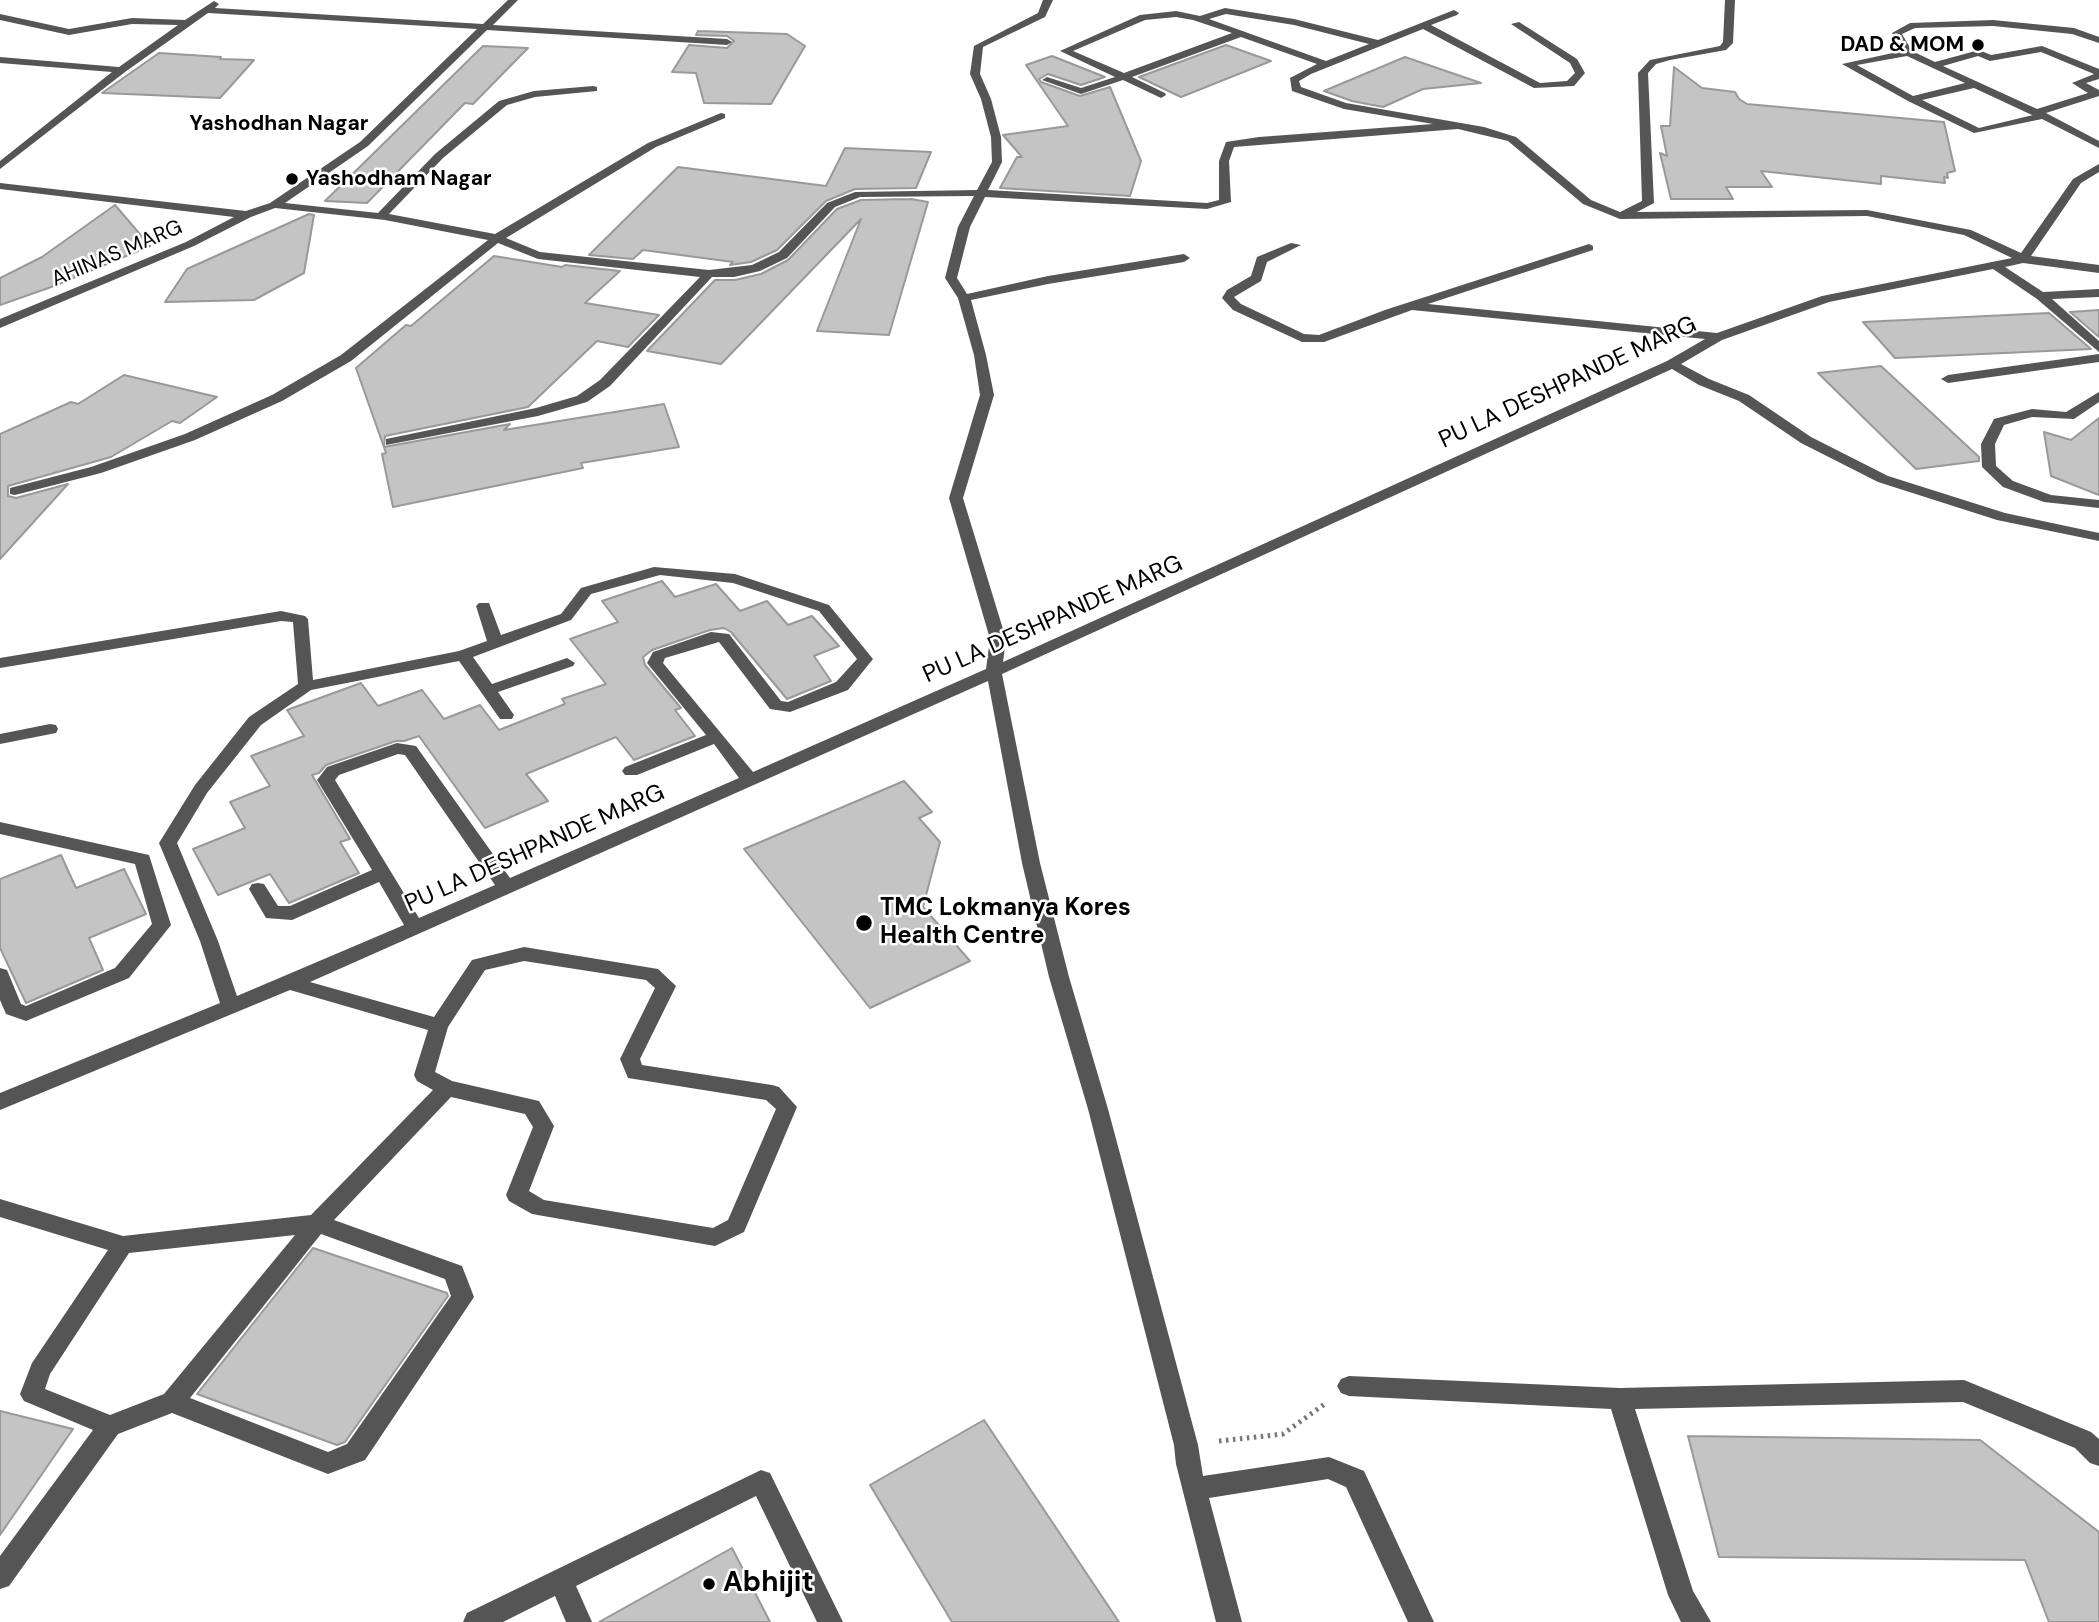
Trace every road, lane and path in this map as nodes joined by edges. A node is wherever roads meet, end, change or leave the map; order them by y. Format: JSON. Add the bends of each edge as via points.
{"nodes":[{"id":1,"x":219,"y":0,"type":"edge"},
{"id":2,"x":513,"y":0,"type":"edge"},
{"id":3,"x":1730,"y":0,"type":"edge"},
{"id":4,"x":1043,"y":1,"type":"edge"},
{"id":5,"x":206,"y":10,"type":"junction"},
{"id":6,"x":1454,"y":13,"type":"dead end"},
{"id":7,"x":0,"y":17,"type":"edge"},
{"id":8,"x":1200,"y":19,"type":"junction"},
{"id":9,"x":187,"y":23,"type":"junction"},
{"id":10,"x":1516,"y":24,"type":"dead end"},
{"id":11,"x":484,"y":26,"type":"junction"},
{"id":12,"x":1425,"y":26,"type":"junction"},
{"id":13,"x":1240,"y":34,"type":"junction"},
{"id":14,"x":2099,"y":40,"type":"edge"},
{"id":15,"x":727,"y":42,"type":"dead end"},
{"id":16,"x":1381,"y":44,"type":"junction"},
{"id":17,"x":1908,"y":52,"type":"junction"},
{"id":18,"x":0,"y":60,"type":"edge"},
{"id":19,"x":1328,"y":65,"type":"junction"},
{"id":20,"x":1934,"y":65,"type":"junction"},
{"id":21,"x":121,"y":70,"type":"junction"},
{"id":22,"x":2099,"y":75,"type":"edge"},
{"id":23,"x":1124,"y":77,"type":"junction"},
{"id":24,"x":1047,"y":80,"type":"dead end"},
{"id":25,"x":1976,"y":84,"type":"junction"},
{"id":26,"x":593,"y":89,"type":"dead end"},
{"id":27,"x":1161,"y":95,"type":"dead end"},
{"id":28,"x":1912,"y":99,"type":"junction"},
{"id":29,"x":2039,"y":114,"type":"junction"},
{"id":30,"x":721,"y":116,"type":"dead end"},
{"id":31,"x":1456,"y":126,"type":"junction"},
{"id":32,"x":2099,"y":145,"type":"edge"},
{"id":33,"x":0,"y":166,"type":"edge"},
{"id":34,"x":2099,"y":167,"type":"edge"},
{"id":35,"x":0,"y":186,"type":"edge"},
{"id":36,"x":979,"y":193,"type":"junction"},
{"id":37,"x":274,"y":205,"type":"junction"},
{"id":38,"x":247,"y":215,"type":"junction"},
{"id":39,"x":1620,"y":216,"type":"junction"},
{"id":40,"x":386,"y":217,"type":"junction"},
{"id":41,"x":497,"y":238,"type":"junction"},
{"id":42,"x":1296,"y":245,"type":"dead end"},
{"id":43,"x":1589,"y":248,"type":"dead end"},
{"id":44,"x":1184,"y":258,"type":"dead end"},
{"id":45,"x":2023,"y":259,"type":"junction"},
{"id":46,"x":1994,"y":265,"type":"junction"},
{"id":47,"x":2099,"y":269,"type":"edge"},
{"id":48,"x":709,"y":274,"type":"junction"},
{"id":49,"x":2099,"y":293,"type":"edge"},
{"id":50,"x":2041,"y":296,"type":"junction"},
{"id":51,"x":964,"y":298,"type":"junction"},
{"id":52,"x":1409,"y":307,"type":"junction"},
{"id":53,"x":0,"y":324,"type":"edge"},
{"id":54,"x":1718,"y":337,"type":"junction"},
{"id":55,"x":2097,"y":345,"type":"edge"},
{"id":56,"x":2099,"y":358,"type":"edge"},
{"id":57,"x":1672,"y":364,"type":"junction"},
{"id":58,"x":1948,"y":379,"type":"dead end"},
{"id":59,"x":2099,"y":396,"type":"edge"},
{"id":60,"x":391,"y":442,"type":"dead end"},
{"id":61,"x":15,"y":491,"type":"dead end"},
{"id":62,"x":2099,"y":505,"type":"edge"},
{"id":63,"x":2099,"y":537,"type":"edge"},
{"id":64,"x":484,"y":606,"type":"dead end"},
{"id":65,"x":496,"y":643,"type":"junction"},
{"id":66,"x":463,"y":655,"type":"junction"},
{"id":67,"x":0,"y":663,"type":"edge"},
{"id":68,"x":567,"y":663,"type":"dead end"},
{"id":69,"x":994,"y":672,"type":"junction"},
{"id":70,"x":306,"y":686,"type":"junction"},
{"id":71,"x":489,"y":690,"type":"junction"},
{"id":72,"x":506,"y":715,"type":"dead end"},
{"id":73,"x":50,"y":729,"type":"dead end"},
{"id":74,"x":717,"y":737,"type":"junction"},
{"id":75,"x":0,"y":739,"type":"edge"},
{"id":76,"x":631,"y":771,"type":"dead end"},
{"id":77,"x":750,"y":780,"type":"junction"},
{"id":78,"x":0,"y":828,"type":"edge"},
{"id":79,"x":382,"y":873,"type":"junction"},
{"id":80,"x":506,"y":887,"type":"junction"},
{"id":81,"x":258,"y":889,"type":"dead end"},
{"id":82,"x":415,"y":927,"type":"junction"},
{"id":83,"x":0,"y":975,"type":"edge"},
{"id":84,"x":289,"y":983,"type":"junction"},
{"id":85,"x":230,"y":1007,"type":"junction"},
{"id":86,"x":439,"y":1026,"type":"junction"},
{"id":87,"x":447,"y":1088,"type":"junction"},
{"id":88,"x":0,"y":1102,"type":"edge"},
{"id":89,"x":0,"y":1208,"type":"edge"},
{"id":90,"x":317,"y":1223,"type":"junction"},
{"id":91,"x":122,"y":1245,"type":"junction"},
{"id":92,"x":1349,"y":1386,"type":"joint"},
{"id":93,"x":1620,"y":1399,"type":"junction"},
{"id":94,"x":172,"y":1402,"type":"junction"},
{"id":95,"x":110,"y":1426,"type":"junction"},
{"id":96,"x":1186,"y":1445,"type":"junction"},
{"id":97,"x":2099,"y":1455,"type":"edge"},
{"id":98,"x":1195,"y":1488,"type":"junction"},
{"id":99,"x":0,"y":1577,"type":"edge"},
{"id":100,"x":561,"y":1580,"type":"junction"},
{"id":101,"x":476,"y":1622,"type":"edge"},
{"id":102,"x":579,"y":1622,"type":"edge"},
{"id":103,"x":830,"y":1622,"type":"edge"},
{"id":104,"x":1229,"y":1622,"type":"edge"},
{"id":105,"x":1421,"y":1622,"type":"edge"},
{"id":106,"x":1698,"y":1622,"type":"edge"}],
"edges":[{"from":1,"to":5,"type":"street"},
{"from":2,"to":11,"type":"street"},
{"from":3,"to":39,"type":"street","via":[[1728,43],[1723,48],[1668,57],[1653,62],[1643,73],[1648,203]]},
{"from":4,"to":36,"type":"street","via":[[1041,15],[979,46],[975,74],[996,137],[997,162]]},
{"from":5,"to":9,"type":"street"},
{"from":5,"to":11,"type":"street"},
{"from":6,"to":12,"type":"street"},
{"from":7,"to":9,"type":"street","via":[[69,32],[132,20]]},
{"from":8,"to":13,"type":"street"},
{"from":8,"to":16,"type":"street","via":[[1239,12]]},
{"from":8,"to":23,"type":"street","via":[[1176,14],[1143,17],[1065,51]]},
{"from":9,"to":21,"type":"street"},
{"from":10,"to":12,"type":"street","via":[[1573,61],[1580,73],[1570,84],[1538,86]]},
{"from":11,"to":15,"type":"street"},
{"from":11,"to":37,"type":"street","via":[[365,144]]},
{"from":12,"to":16,"type":"street"},
{"from":13,"to":19,"type":"street"},
{"from":13,"to":23,"type":"street"},
{"from":14,"to":17,"type":"street","via":[[2038,26],[1913,25],[1897,33]]},
{"from":16,"to":19,"type":"street"},
{"from":17,"to":20,"type":"street"},
{"from":17,"to":28,"type":"street","via":[[1847,64]]},
{"from":18,"to":21,"type":"street"},
{"from":19,"to":31,"type":"street","via":[[1294,80],[1296,89],[1344,106]]},
{"from":20,"to":22,"type":"street","via":[[1979,53],[1990,58],[2042,49]]},
{"from":20,"to":25,"type":"street"},
{"from":21,"to":33,"type":"street"},
{"from":22,"to":29,"type":"street","via":[[2077,83],[2097,93]]},
{"from":23,"to":24,"type":"street","via":[[1081,92]]},
{"from":23,"to":27,"type":"street"},
{"from":25,"to":28,"type":"street"},
{"from":25,"to":29,"type":"street"},
{"from":26,"to":40,"type":"street","via":[[534,94],[503,103],[439,156],[382,215]]},
{"from":28,"to":29,"type":"street","via":[[1978,131]]},
{"from":29,"to":32,"type":"street"},
{"from":30,"to":41,"type":"street","via":[[652,145]]},
{"from":31,"to":36,"type":"street","via":[[1230,144],[1224,162],[1225,202],[1207,206]]},
{"from":31,"to":39,"type":"street","via":[[1512,139],[1587,202]]},
{"from":34,"to":45,"type":"street","via":[[2077,181]]},
{"from":35,"to":38,"type":"street"},
{"from":36,"to":48,"type":"street","via":[[859,194],[831,205],[783,255],[734,273]]},
{"from":36,"to":51,"type":"street","via":[[964,227],[951,278]]},
{"from":37,"to":38,"type":"street","name":"AHINAS MARG"},
{"from":37,"to":40,"type":"street"},
{"from":38,"to":53,"type":"street","name":"AHINAS MARG","via":[[190,244]]},
{"from":39,"to":45,"type":"street","via":[[1867,212],[1967,232]]},
{"from":40,"to":41,"type":"street"},
{"from":41,"to":48,"type":"street","via":[[538,255]]},
{"from":41,"to":61,"type":"street","via":[[346,358],[277,398],[190,437],[96,470]]},
{"from":42,"to":52,"type":"street","via":[[1261,260],[1257,278],[1228,298],[1237,307],[1302,338],[1320,339]]},
{"from":43,"to":52,"type":"street"},
{"from":44,"to":51,"type":"street"},
{"from":45,"to":46,"type":"street","name":"PU LA DESHPANDE MARG"},
{"from":45,"to":47,"type":"street"},
{"from":46,"to":50,"type":"street"},
{"from":46,"to":54,"type":"street","name":"PU LA DESHPANDE MARG","via":[[1826,299]]},
{"from":48,"to":60,"type":"street","via":[[605,383],[582,399]]},
{"from":49,"to":50,"type":"street"},
{"from":50,"to":55,"type":"street"},
{"from":51,"to":69,"type":"street","via":[[987,395],[956,498],[998,639]]},
{"from":52,"to":54,"type":"street"},
{"from":54,"to":57,"type":"street","name":"PU LA DESHPANDE MARG"},
{"from":56,"to":58,"type":"street"},
{"from":57,"to":63,"type":"street","via":[[1744,398],[1806,440],[1883,479],[2002,517]]},
{"from":57,"to":69,"type":"street","name":"PU LA DESHPANDE MARG"},
{"from":59,"to":62,"type":"street","via":[[2069,416],[2032,413],[1999,422],[1988,444],[1989,467],[2008,484],[2049,499]]},
{"from":64,"to":65,"type":"street"},
{"from":65,"to":66,"type":"street"},
{"from":65,"to":74,"type":"street","via":[[566,617],[586,591],[659,570],[735,579],[824,608],[865,659],[842,686],[790,707],[776,705],[723,637],[659,655],[655,663]]},
{"from":66,"to":70,"type":"street"},
{"from":66,"to":71,"type":"street"},
{"from":67,"to":70,"type":"street","via":[[281,617],[300,619]]},
{"from":68,"to":71,"type":"street"},
{"from":69,"to":77,"type":"street","name":"PU LA DESHPANDE MARG"},
{"from":69,"to":96,"type":"street","via":[[1031,863],[1059,977]]},
{"from":70,"to":85,"type":"street","via":[[255,721],[201,789],[168,843],[209,941]]},
{"from":71,"to":72,"type":"street"},
{"from":73,"to":75,"type":"street"},
{"from":74,"to":76,"type":"street"},
{"from":74,"to":77,"type":"street"},
{"from":77,"to":80,"type":"street","name":"PU LA DESHPANDE MARG"},
{"from":78,"to":83,"type":"street","via":[[143,859],[162,925],[122,972],[26,1014],[13,1009]]},
{"from":79,"to":80,"type":"street","via":[[326,780],[333,771],[397,748],[410,750]]},
{"from":79,"to":81,"type":"street","via":[[292,913],[273,913]]},
{"from":79,"to":82,"type":"street"},
{"from":80,"to":82,"type":"street","name":"PU LA DESHPANDE MARG"},
{"from":82,"to":84,"type":"street","name":"PU LA DESHPANDE MARG"},
{"from":84,"to":85,"type":"street","name":"PU LA DESHPANDE MARG"},
{"from":84,"to":86,"type":"street"},
{"from":85,"to":88,"type":"street","name":"PU LA DESHPANDE MARG"},
{"from":86,"to":87,"type":"street","via":[[424,1075]]},
{"from":86,"to":87,"type":"street","via":[[479,965],[524,954],[651,974],[666,986],[630,1059],[635,1072],[772,1093],[787,1107],[736,1226],[715,1237],[540,1208],[517,1195],[544,1126],[532,1107]]},
{"from":87,"to":90,"type":"street"},
{"from":89,"to":91,"type":"street"},
{"from":90,"to":91,"type":"street"},
{"from":90,"to":94,"type":"street"},
{"from":90,"to":94,"type":"street","via":[[454,1273],[463,1297],[356,1452],[328,1464]]},
{"from":91,"to":95,"type":"street","via":[[40,1370],[32,1394]]},
{"from":92,"to":93,"type":"street"},
{"from":92,"to":96,"type":"path","via":[[1283,1434]]},
{"from":93,"to":97,"type":"street","via":[[1964,1391],[2083,1440]]},
{"from":93,"to":106,"type":"street","via":[[1681,1595]]},
{"from":94,"to":95,"type":"street"},
{"from":95,"to":99,"type":"street"},
{"from":96,"to":98,"type":"street"},
{"from":98,"to":104,"type":"street"},
{"from":98,"to":105,"type":"street","via":[[1329,1468],[1355,1479]]},
{"from":100,"to":101,"type":"street"},
{"from":100,"to":102,"type":"street"},
{"from":100,"to":103,"type":"street","via":[[761,1481]]}]}
